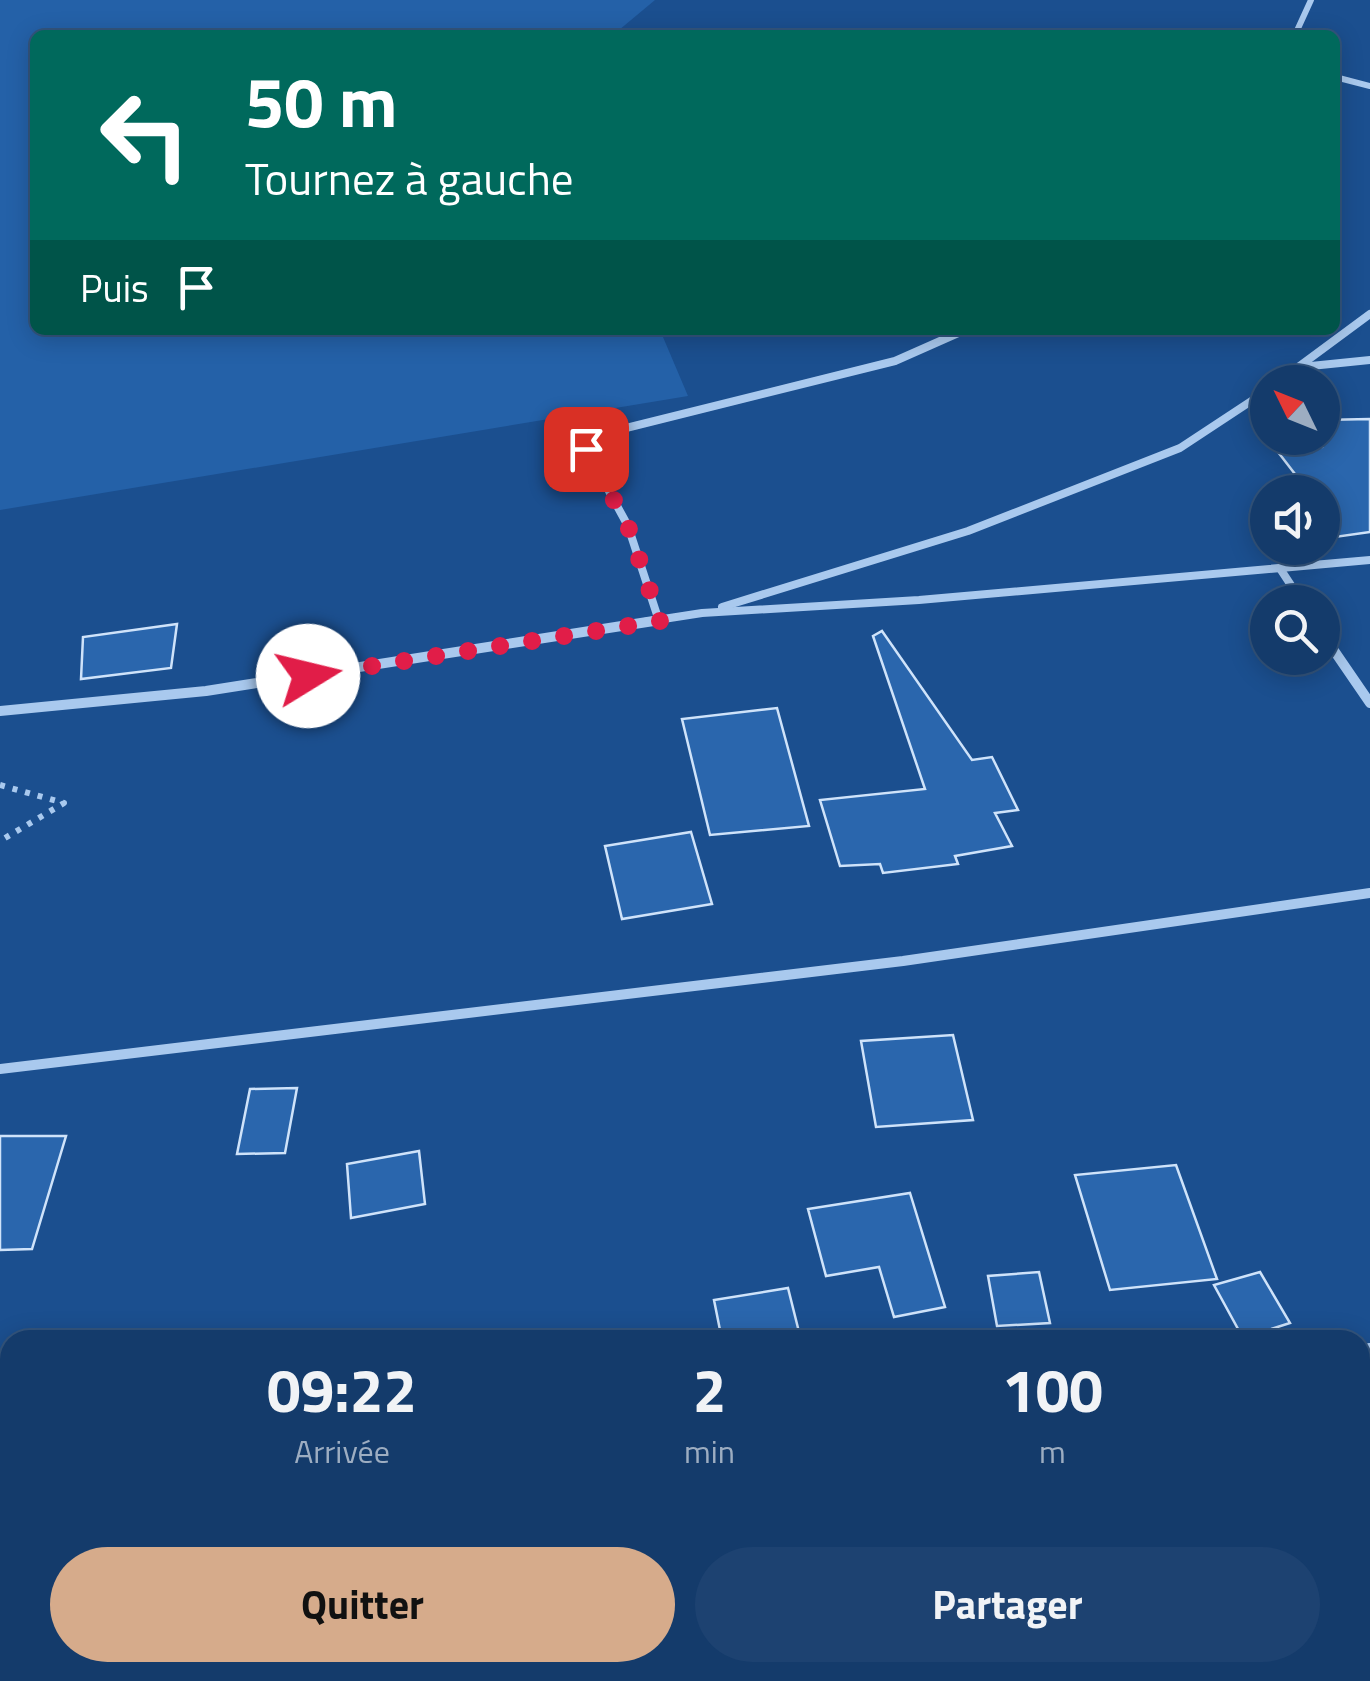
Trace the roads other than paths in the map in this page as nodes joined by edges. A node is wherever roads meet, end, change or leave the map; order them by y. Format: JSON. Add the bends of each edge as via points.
{"nodes":[{"id":1,"x":1312,"y":0,"type":"edge"},
{"id":2,"x":1297,"y":30,"type":"edge"},
{"id":3,"x":1340,"y":78,"type":"edge"},
{"id":4,"x":1370,"y":86,"type":"edge"},
{"id":5,"x":1370,"y":314,"type":"edge"},
{"id":6,"x":954,"y":335,"type":"edge"},
{"id":7,"x":1370,"y":360,"type":"edge"},
{"id":8,"x":1303,"y":365,"type":"edge"},
{"id":9,"x":1320,"y":365,"type":"edge"},
{"id":10,"x":1250,"y":402,"type":"edge"},
{"id":11,"x":1370,"y":560,"type":"edge"},
{"id":12,"x":1280,"y":570,"type":"junction"},
{"id":13,"x":1290,"y":585,"type":"edge"},
{"id":14,"x":702,"y":613,"type":"junction"},
{"id":15,"x":660,"y":621,"type":"junction"},
{"id":16,"x":1340,"y":659,"type":"edge"},
{"id":17,"x":1370,"y":703,"type":"edge"},
{"id":18,"x":0,"y":711,"type":"edge"},
{"id":19,"x":1370,"y":893,"type":"edge"},
{"id":20,"x":0,"y":1069,"type":"edge"}],
"edges":[{"from":1,"to":2,"type":"street"},
{"from":3,"to":4,"type":"street"},
{"from":5,"to":8,"type":"street"},
{"from":6,"to":15,"type":"street","via":[[895,361],[586,442],[628,526]]},
{"from":7,"to":9,"type":"street"},
{"from":10,"to":14,"type":"street","via":[[1163,455],[968,531]]},
{"from":11,"to":12,"type":"street"},
{"from":12,"to":13,"type":"street"},
{"from":12,"to":14,"type":"street"},
{"from":14,"to":15,"type":"street"},
{"from":15,"to":18,"type":"street","via":[[206,691]]},
{"from":16,"to":17,"type":"street"},
{"from":19,"to":20,"type":"street","via":[[903,961]]}]}
